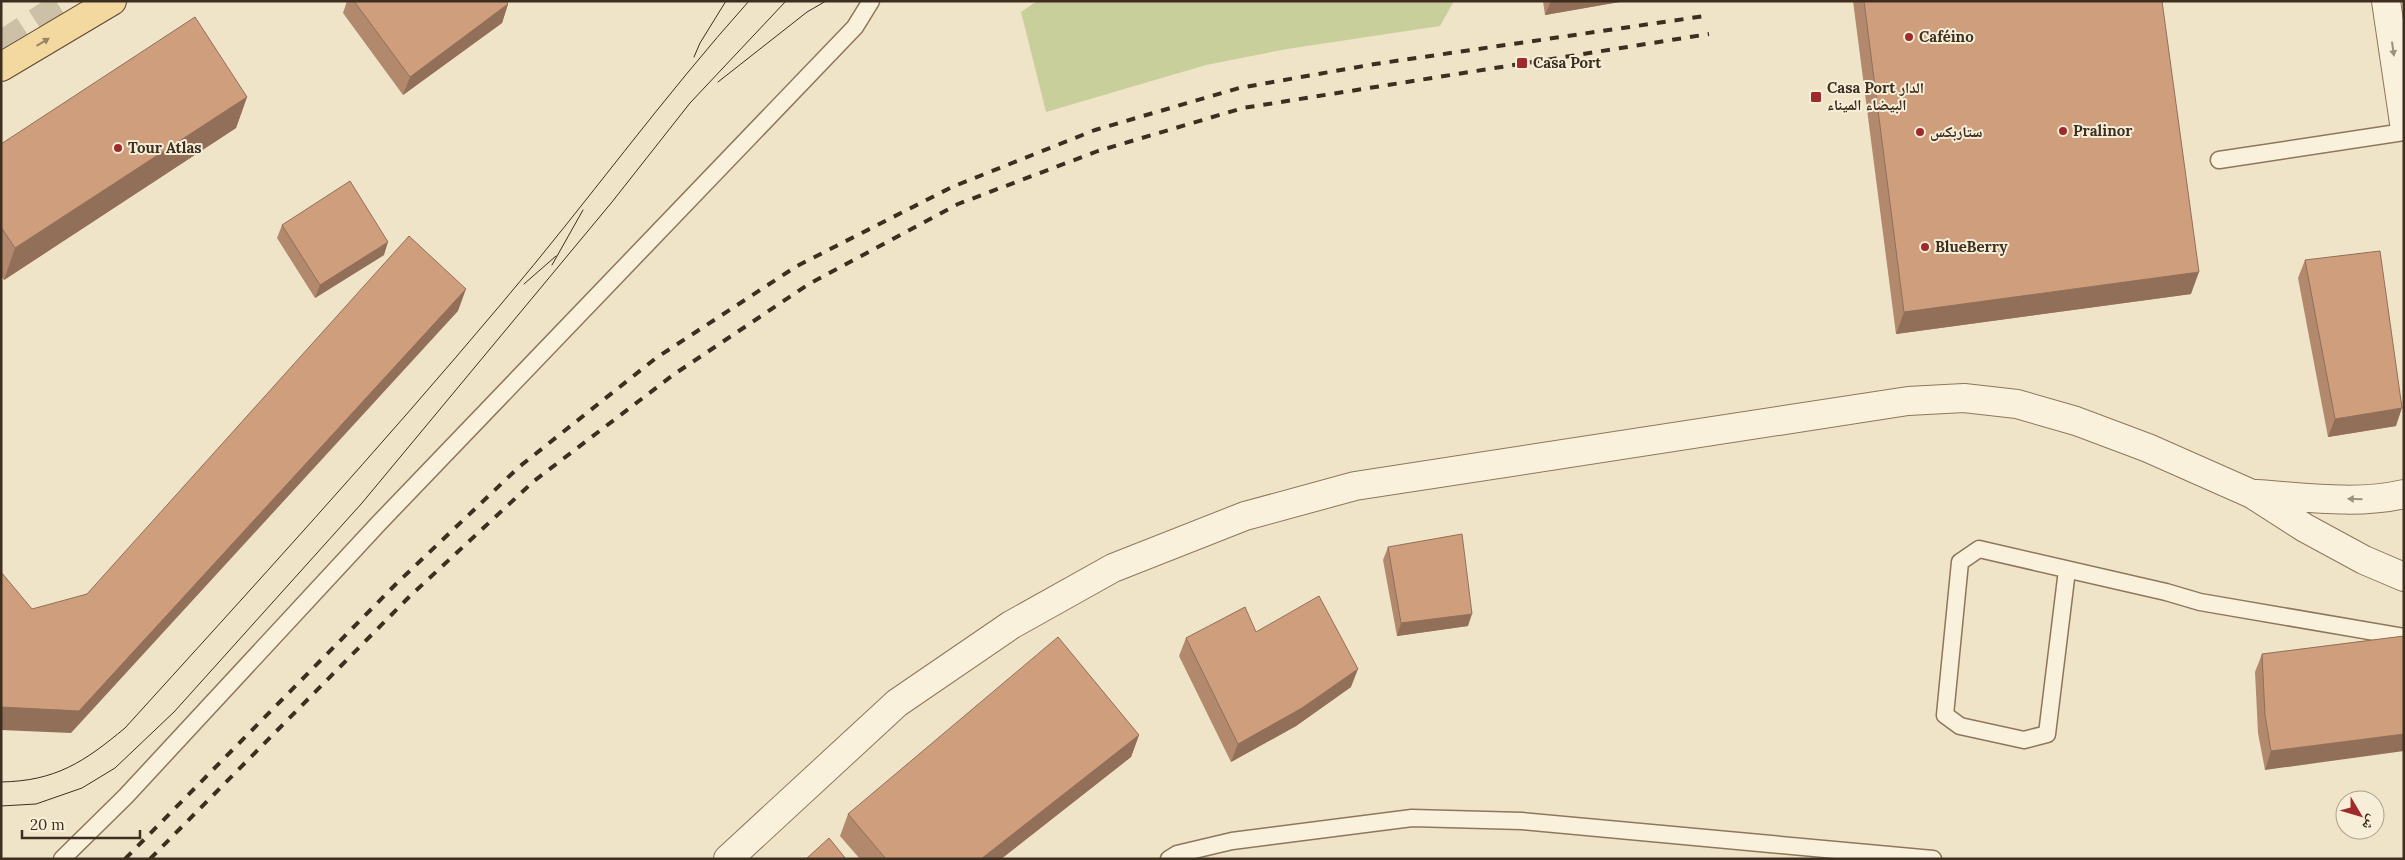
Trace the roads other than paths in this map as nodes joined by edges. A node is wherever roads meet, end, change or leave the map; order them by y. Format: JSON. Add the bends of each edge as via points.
{"nodes":[{"id":1,"x":112,"y":1,"type":"edge"},
{"id":2,"x":870,"y":1,"type":"edge"},
{"id":3,"x":2386,"y":1,"type":"edge"},
{"id":4,"x":1,"y":67,"type":"edge"},
{"id":5,"x":2404,"y":124,"type":"edge"},
{"id":6,"x":2404,"y":132,"type":"edge"},
{"id":7,"x":2219,"y":160,"type":"dead end"},
{"id":8,"x":2252,"y":494,"type":"junction"},
{"id":9,"x":2404,"y":494,"type":"edge"},
{"id":10,"x":2067,"y":570,"type":"junction"},
{"id":11,"x":2404,"y":577,"type":"edge"},
{"id":12,"x":2404,"y":637,"type":"edge"},
{"id":13,"x":62,"y":859,"type":"edge"},
{"id":14,"x":728,"y":859,"type":"edge"},
{"id":15,"x":1169,"y":859,"type":"edge"},
{"id":16,"x":1933,"y":859,"type":"edge"}],
"edges":[{"from":4,"to":1,"type":"main road","one_way":true},
{"from":2,"to":13,"type":"lane","via":[[855,27],[379,523],[126,796]]},
{"from":3,"to":5,"type":"street","one_way":true},
{"from":6,"to":7,"type":"lane"},
{"from":9,"to":8,"type":"street","one_way":true,"via":[[2385,499]]},
{"from":8,"to":11,"type":"street","via":[[2356,556]]},
{"from":8,"to":14,"type":"street","via":[[2148,448],[2076,421],[2017,404],[1964,398],[1879,405],[1355,486],[1245,516],[1113,568],[1011,625],[897,703]]},
{"from":10,"to":10,"type":"lane","via":[[1979,549],[1960,562],[1945,715],[1960,726],[2024,740],[2047,734]]},
{"from":10,"to":12,"type":"lane","via":[[2200,602]]},
{"from":15,"to":16,"type":"lane","via":[[1177,854],[1232,841],[1412,818],[1522,821]]}]}
